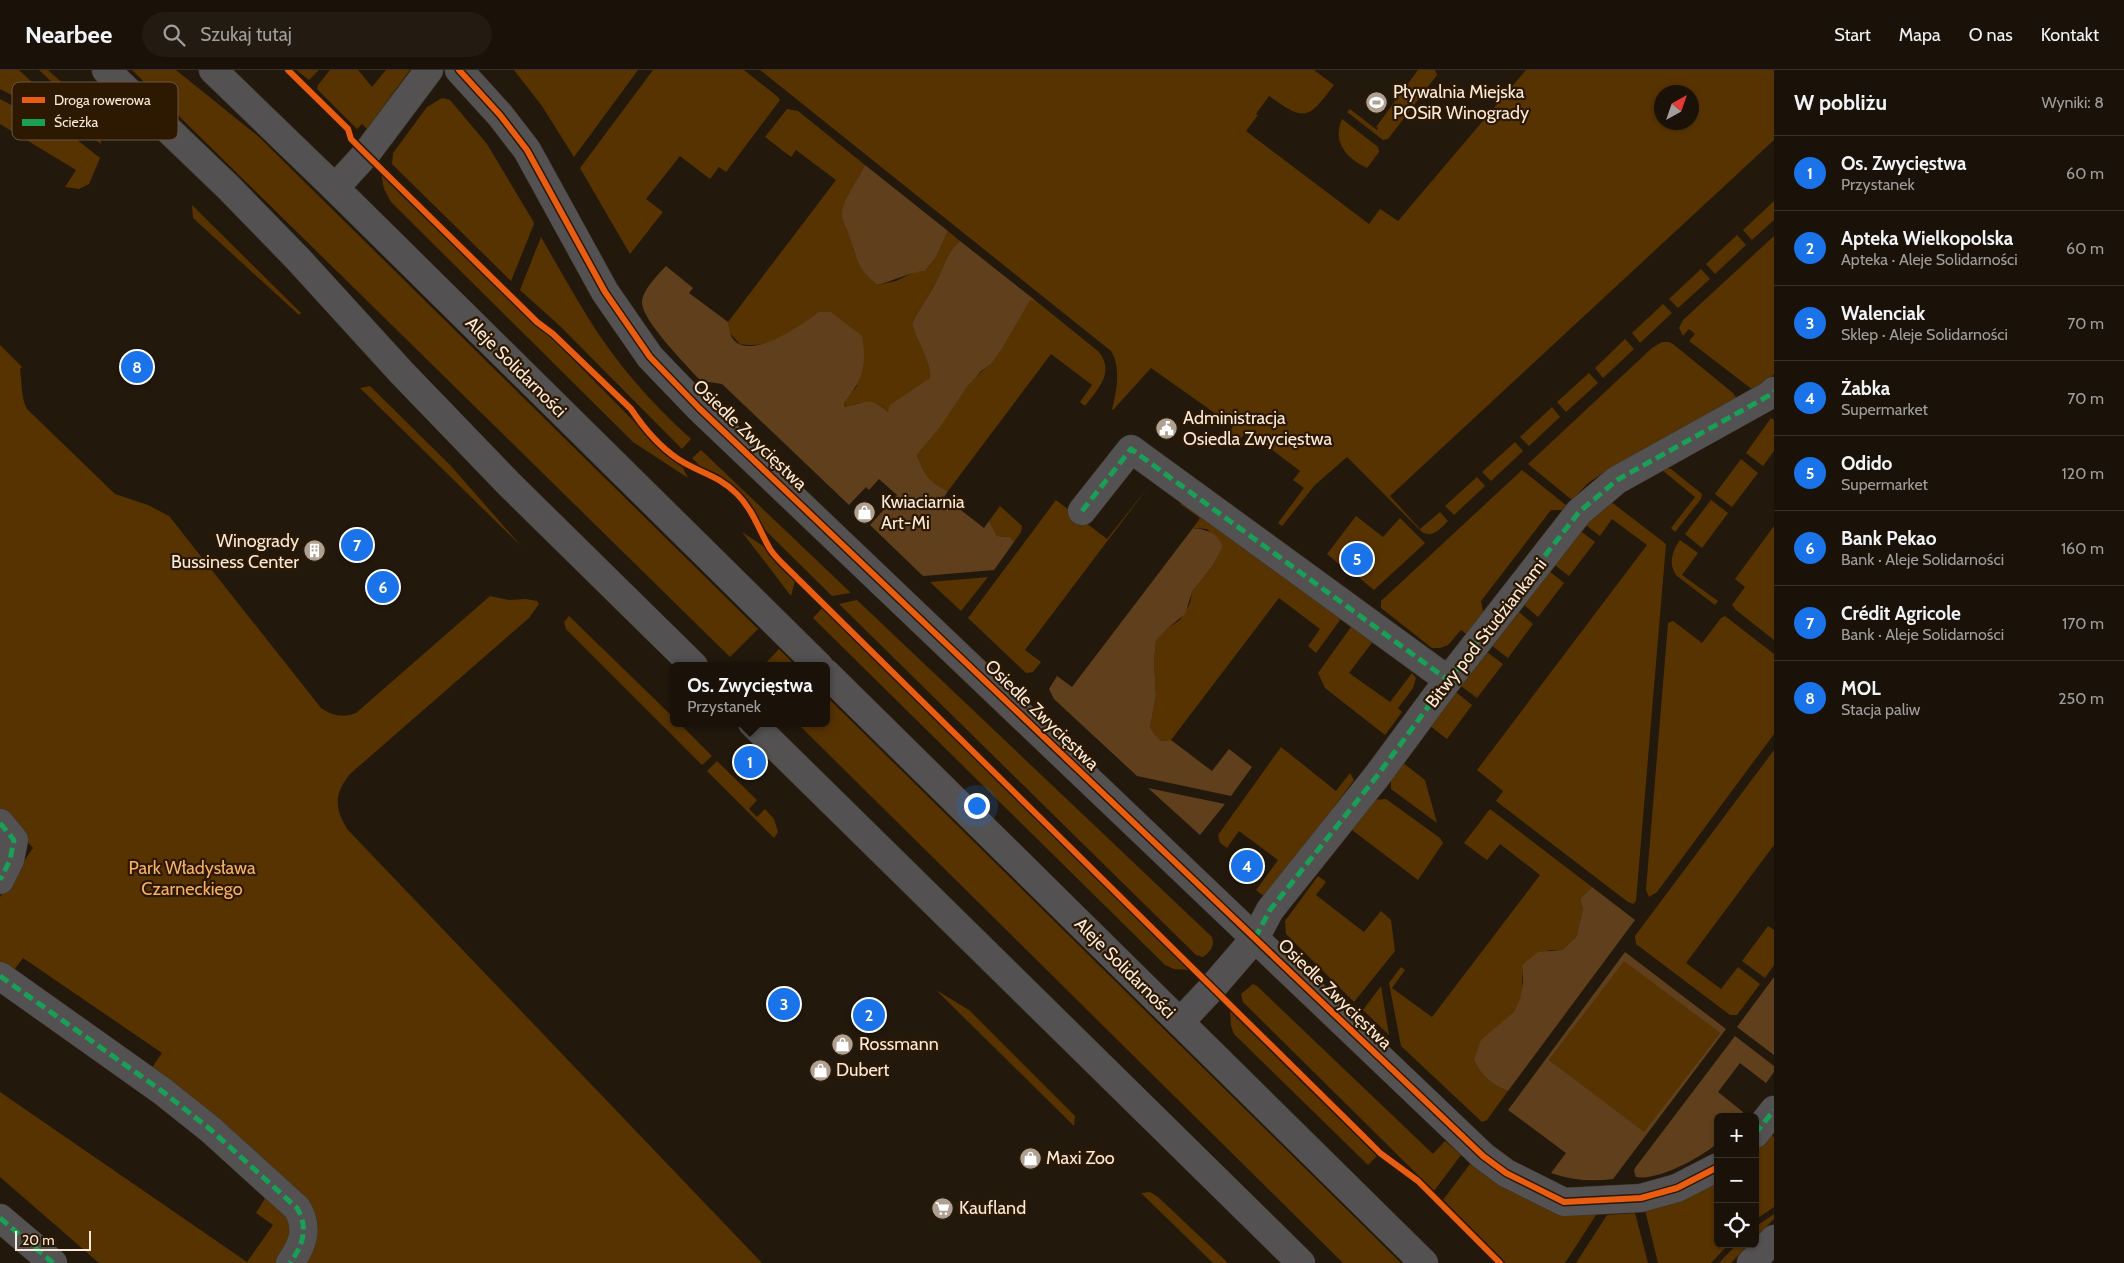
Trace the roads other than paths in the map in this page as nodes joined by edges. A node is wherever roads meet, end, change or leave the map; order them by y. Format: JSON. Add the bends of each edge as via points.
{"nodes":[{"id":1,"x":106,"y":70,"type":"edge"},
{"id":2,"x":213,"y":70,"type":"edge"},
{"id":3,"x":429,"y":70,"type":"edge"},
{"id":4,"x":459,"y":70,"type":"edge"},
{"id":5,"x":119,"y":82,"type":"edge"},
{"id":6,"x":178,"y":139,"type":"edge"},
{"id":7,"x":335,"y":188,"type":"junction"},
{"id":8,"x":1774,"y":391,"type":"edge"},
{"id":9,"x":1082,"y":511,"type":"dead end"},
{"id":10,"x":690,"y":662,"type":"edge"},
{"id":11,"x":814,"y":662,"type":"edge"},
{"id":12,"x":830,"y":677,"type":"edge"},
{"id":13,"x":1448,"y":680,"type":"junction"},
{"id":14,"x":756,"y":727,"type":"edge"},
{"id":15,"x":0,"y":823,"type":"edge"},
{"id":16,"x":0,"y":880,"type":"edge"},
{"id":17,"x":1255,"y":938,"type":"junction"},
{"id":18,"x":0,"y":976,"type":"edge"},
{"id":19,"x":1180,"y":1022,"type":"junction"},
{"id":20,"x":1774,"y":1110,"type":"edge"},
{"id":21,"x":1759,"y":1129,"type":"edge"},
{"id":22,"x":1714,"y":1169,"type":"edge"},
{"id":23,"x":0,"y":1218,"type":"edge"},
{"id":24,"x":1774,"y":1239,"type":"edge"},
{"id":25,"x":53,"y":1263,"type":"edge"},
{"id":26,"x":290,"y":1263,"type":"edge"},
{"id":27,"x":1301,"y":1263,"type":"edge"},
{"id":28,"x":1424,"y":1263,"type":"edge"},
{"id":29,"x":1751,"y":1263,"type":"edge"}],
"edges":[{"from":1,"to":5,"type":"street"},
{"from":2,"to":7,"type":"street","name":"Aleje Solidarności"},
{"from":3,"to":7,"type":"street","via":[[366,154]]},
{"from":4,"to":17,"type":"street","name":"Osiedle Zwycięstwa","via":[[527,150],[605,292],[650,357],[706,415]]},
{"from":6,"to":10,"type":"street","via":[[298,259],[502,478]]},
{"from":7,"to":11,"type":"street","name":"Aleje Solidarności"},
{"from":8,"to":13,"type":"street","name":"Bitwy pod Studziankami","via":[[1617,480],[1579,512]]},
{"from":9,"to":13,"type":"street","via":[[1131,449]]},
{"from":12,"to":19,"type":"street","name":"Aleje Solidarności"},
{"from":13,"to":17,"type":"street","name":"Bitwy pod Studziankami","via":[[1270,910]]},
{"from":14,"to":27,"type":"street"},
{"from":15,"to":16,"type":"street","via":[[14,840],[10,860]]},
{"from":17,"to":19,"type":"street","name":"Bitwy pod Studziankami"},
{"from":17,"to":22,"type":"street","name":"Osiedle Zwycięstwa","via":[[1468,1143],[1506,1173],[1564,1202],[1641,1198],[1677,1188]]},
{"from":18,"to":26,"type":"street","via":[[162,1091],[298,1208],[304,1234]]},
{"from":19,"to":28,"type":"street","name":"Aleje Solidarności"},
{"from":20,"to":21,"type":"street"},
{"from":23,"to":25,"type":"street"},
{"from":24,"to":29,"type":"street"}]}
